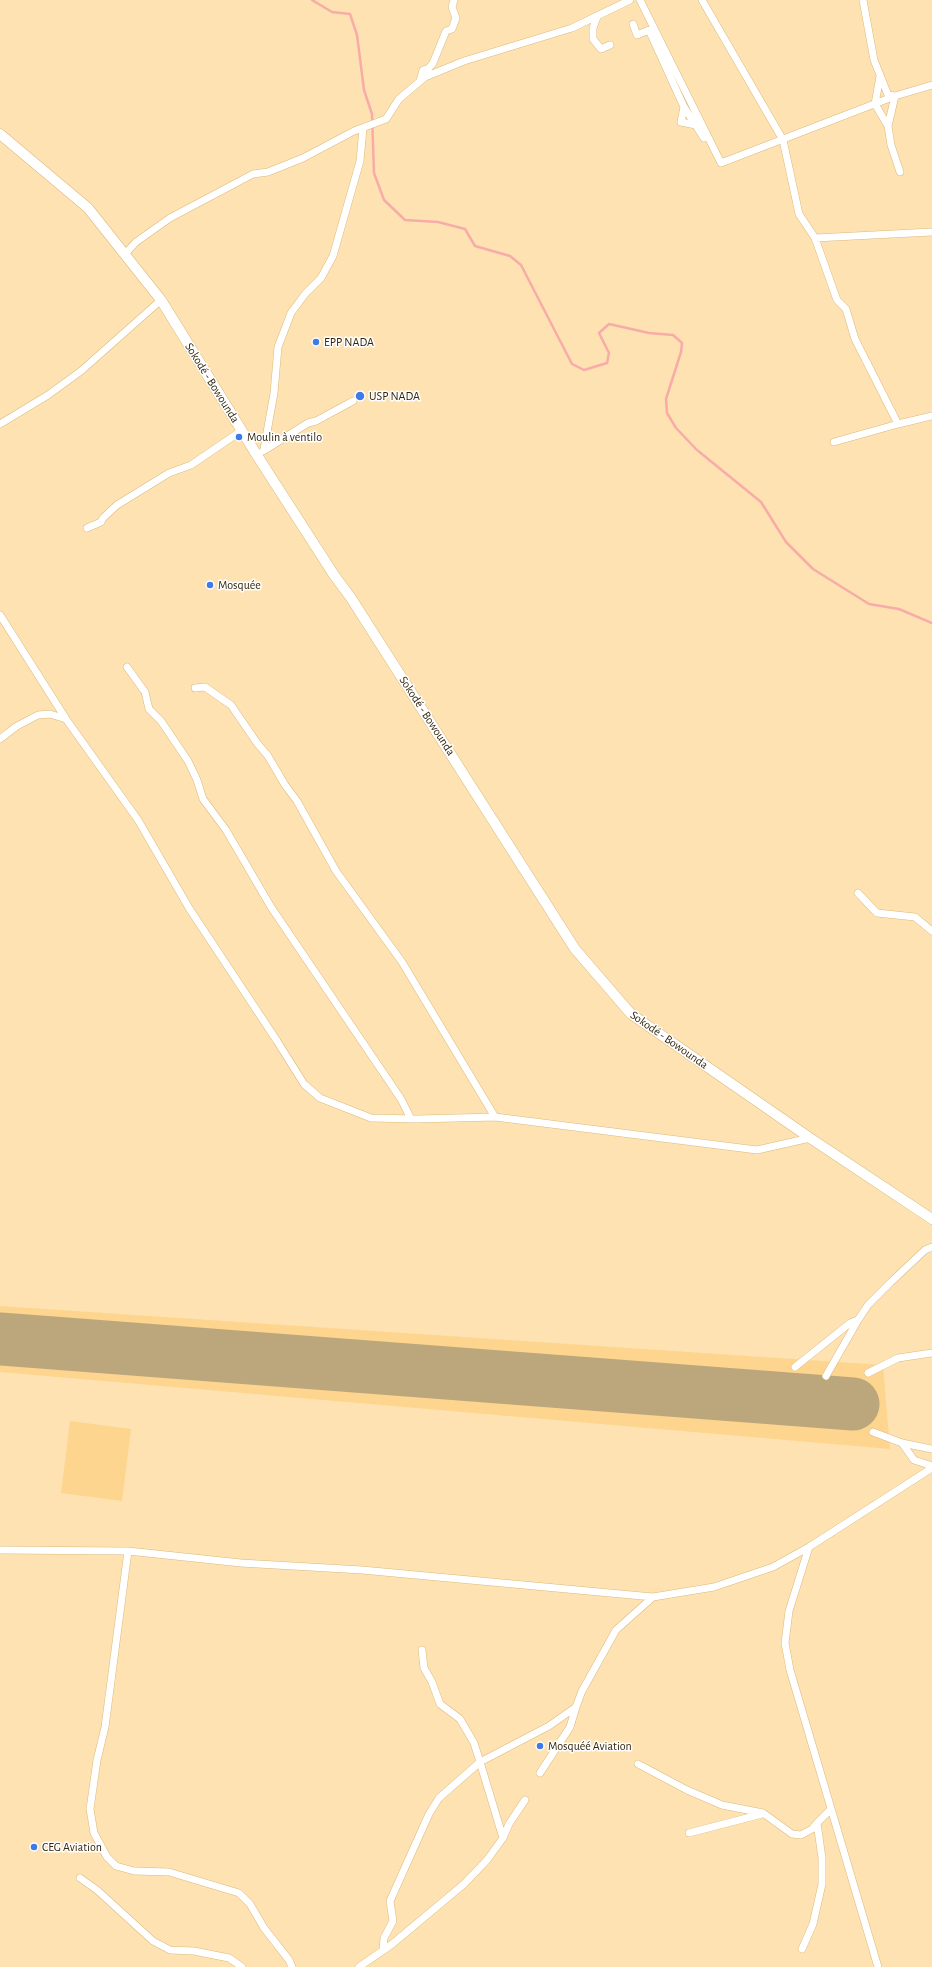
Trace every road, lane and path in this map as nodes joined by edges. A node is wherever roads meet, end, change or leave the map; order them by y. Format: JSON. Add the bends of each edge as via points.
{"nodes":[{"id":1,"x":454,"y":0,"type":"edge"},
{"id":2,"x":630,"y":0,"type":"edge"},
{"id":3,"x":640,"y":0,"type":"edge"},
{"id":4,"x":702,"y":0,"type":"edge"},
{"id":5,"x":863,"y":0,"type":"edge"},
{"id":6,"x":597,"y":17,"type":"junction"},
{"id":7,"x":633,"y":24,"type":"dead end"},
{"id":8,"x":610,"y":45,"type":"dead end"},
{"id":9,"x":880,"y":76,"type":"junction"},
{"id":10,"x":419,"y":82,"type":"junction"},
{"id":11,"x":932,"y":85,"type":"edge"},
{"id":12,"x":895,"y":96,"type":"junction"},
{"id":13,"x":876,"y":104,"type":"junction"},
{"id":14,"x":888,"y":126,"type":"junction"},
{"id":15,"x":363,"y":128,"type":"junction"},
{"id":16,"x":0,"y":134,"type":"edge"},
{"id":17,"x":783,"y":140,"type":"junction"},
{"id":18,"x":712,"y":144,"type":"junction"},
{"id":19,"x":900,"y":172,"type":"dead end"},
{"id":20,"x":932,"y":232,"type":"edge"},
{"id":21,"x":815,"y":238,"type":"junction"},
{"id":22,"x":125,"y":254,"type":"junction"},
{"id":23,"x":161,"y":300,"type":"junction"},
{"id":24,"x":353,"y":400,"type":"dead end"},
{"id":25,"x":932,"y":416,"type":"edge"},
{"id":26,"x":0,"y":424,"type":"edge"},
{"id":27,"x":898,"y":424,"type":"junction"},
{"id":28,"x":241,"y":431,"type":"junction"},
{"id":29,"x":834,"y":442,"type":"dead end"},
{"id":30,"x":261,"y":453,"type":"junction"},
{"id":31,"x":87,"y":528,"type":"dead end"},
{"id":32,"x":0,"y":615,"type":"edge"},
{"id":33,"x":127,"y":667,"type":"dead end"},
{"id":34,"x":195,"y":688,"type":"dead end"},
{"id":35,"x":66,"y":719,"type":"junction"},
{"id":36,"x":0,"y":739,"type":"edge"},
{"id":37,"x":858,"y":893,"type":"dead end"},
{"id":38,"x":932,"y":932,"type":"edge"},
{"id":39,"x":495,"y":1117,"type":"junction"},
{"id":40,"x":410,"y":1119,"type":"junction"},
{"id":41,"x":810,"y":1138,"type":"junction"},
{"id":42,"x":932,"y":1218,"type":"edge"},
{"id":43,"x":932,"y":1247,"type":"edge"},
{"id":44,"x":858,"y":1320,"type":"junction"},
{"id":45,"x":932,"y":1353,"type":"edge"},
{"id":46,"x":795,"y":1367,"type":"dead end"},
{"id":47,"x":868,"y":1373,"type":"dead end"},
{"id":48,"x":826,"y":1376,"type":"dead end"},
{"id":49,"x":873,"y":1432,"type":"dead end"},
{"id":50,"x":902,"y":1443,"type":"junction"},
{"id":51,"x":932,"y":1449,"type":"edge"},
{"id":52,"x":932,"y":1467,"type":"edge"},
{"id":53,"x":809,"y":1547,"type":"junction"},
{"id":54,"x":0,"y":1550,"type":"edge"},
{"id":55,"x":128,"y":1551,"type":"junction"},
{"id":56,"x":653,"y":1597,"type":"junction"},
{"id":57,"x":422,"y":1650,"type":"dead end"},
{"id":58,"x":576,"y":1707,"type":"junction"},
{"id":59,"x":480,"y":1762,"type":"junction"},
{"id":60,"x":638,"y":1764,"type":"dead end"},
{"id":61,"x":540,"y":1773,"type":"dead end"},
{"id":62,"x":525,"y":1800,"type":"dead end"},
{"id":63,"x":831,"y":1809,"type":"junction"},
{"id":64,"x":763,"y":1813,"type":"junction"},
{"id":65,"x":818,"y":1823,"type":"junction"},
{"id":66,"x":689,"y":1833,"type":"dead end"},
{"id":67,"x":503,"y":1838,"type":"junction"},
{"id":68,"x":80,"y":1878,"type":"dead end"},
{"id":69,"x":802,"y":1949,"type":"dead end"},
{"id":70,"x":383,"y":1950,"type":"junction"},
{"id":71,"x":242,"y":1967,"type":"edge"},
{"id":72,"x":292,"y":1967,"type":"edge"},
{"id":73,"x":359,"y":1967,"type":"edge"},
{"id":74,"x":878,"y":1967,"type":"edge"}],
"edges":[{"from":1,"to":10,"type":"street","via":[[452,7],[456,18],[452,29],[446,31],[433,63],[423,70]]},
{"from":2,"to":6,"type":"street"},
{"from":3,"to":18,"type":"street"},
{"from":4,"to":17,"type":"street"},
{"from":5,"to":9,"type":"street","via":[[874,60]]},
{"from":6,"to":8,"type":"street","via":[[594,39],[601,49]]},
{"from":6,"to":10,"type":"street","via":[[572,28],[464,61]]},
{"from":7,"to":18,"type":"street","via":[[637,35],[649,30],[684,107],[708,143]]},
{"from":9,"to":12,"type":"street","via":[[888,95]]},
{"from":9,"to":13,"type":"street"},
{"from":10,"to":15,"type":"street","via":[[399,99],[386,119]]},
{"from":11,"to":12,"type":"street"},
{"from":12,"to":13,"type":"street"},
{"from":12,"to":14,"type":"street"},
{"from":13,"to":14,"type":"street"},
{"from":13,"to":17,"type":"street"},
{"from":14,"to":19,"type":"street"},
{"from":15,"to":22,"type":"street","via":[[303,158],[268,172],[253,174],[170,218],[136,242]]},
{"from":15,"to":30,"type":"street","via":[[360,161],[333,256],[321,278],[291,313],[278,347],[274,393]]},
{"from":16,"to":22,"type":"main road","name":"Sokodé - Bowounda","via":[[88,208]]},
{"from":17,"to":18,"type":"street","via":[[721,163]]},
{"from":17,"to":21,"type":"street","via":[[799,214]]},
{"from":20,"to":21,"type":"street"},
{"from":21,"to":27,"type":"street","via":[[837,300],[846,309],[855,339]]},
{"from":22,"to":23,"type":"main road","name":"Sokodé - Bowounda"},
{"from":23,"to":26,"type":"street","via":[[81,371],[48,395]]},
{"from":23,"to":28,"type":"main road","name":"Sokodé - Bowounda"},
{"from":24,"to":30,"type":"street","via":[[308,423]]},
{"from":25,"to":27,"type":"street"},
{"from":27,"to":29,"type":"street"},
{"from":28,"to":30,"type":"main road","name":"Sokodé - Bowounda"},
{"from":28,"to":31,"type":"street","via":[[191,464],[169,473],[117,505],[101,522]]},
{"from":30,"to":41,"type":"main road","name":"Sokodé - Bowounda","via":[[334,575],[575,949],[631,1014]]},
{"from":32,"to":35,"type":"street"},
{"from":33,"to":40,"type":"street","via":[[145,692],[149,709],[161,721],[188,761],[203,800],[250,868],[271,907],[401,1099]]},
{"from":34,"to":39,"type":"street","via":[[205,687],[231,705],[268,756],[336,870],[402,962]]},
{"from":35,"to":36,"type":"street","via":[[50,714],[38,715],[16,726]]},
{"from":35,"to":40,"type":"street","via":[[138,820],[189,908],[304,1084],[320,1098],[371,1118]]},
{"from":37,"to":38,"type":"street","via":[[877,913],[915,917]]},
{"from":39,"to":40,"type":"street"},
{"from":39,"to":41,"type":"street","via":[[757,1150]]},
{"from":41,"to":42,"type":"main road","name":"Sokodé - Bowounda"},
{"from":43,"to":44,"type":"street","via":[[925,1250],[891,1282],[868,1305]]},
{"from":44,"to":46,"type":"street","via":[[850,1323]]},
{"from":44,"to":48,"type":"street"},
{"from":45,"to":47,"type":"street","via":[[898,1358]]},
{"from":49,"to":50,"type":"street"},
{"from":50,"to":51,"type":"street"},
{"from":50,"to":52,"type":"street","via":[[914,1460]]},
{"from":52,"to":53,"type":"street"},
{"from":53,"to":56,"type":"street","via":[[773,1567],[714,1587]]},
{"from":53,"to":63,"type":"street","via":[[789,1611],[785,1643],[790,1670]]},
{"from":54,"to":55,"type":"street"},
{"from":55,"to":56,"type":"street","via":[[241,1563],[362,1570]]},
{"from":55,"to":72,"type":"street","via":[[105,1727],[90,1809],[94,1832],[107,1857],[116,1866],[134,1871],[169,1872],[239,1893],[250,1904]]},
{"from":56,"to":58,"type":"street","via":[[616,1630],[582,1691]]},
{"from":57,"to":59,"type":"street","via":[[424,1668],[440,1704],[460,1719],[474,1743]]},
{"from":58,"to":59,"type":"street","via":[[549,1726]]},
{"from":58,"to":61,"type":"street","via":[[570,1727]]},
{"from":59,"to":67,"type":"street"},
{"from":59,"to":70,"type":"street","via":[[439,1798],[429,1814],[390,1901],[393,1920],[384,1938]]},
{"from":60,"to":64,"type":"street","via":[[722,1805]]},
{"from":62,"to":67,"type":"street"},
{"from":63,"to":65,"type":"street"},
{"from":63,"to":74,"type":"street"},
{"from":64,"to":65,"type":"street","via":[[792,1834],[801,1835]]},
{"from":64,"to":66,"type":"street","via":[[749,1819]]},
{"from":65,"to":69,"type":"street","via":[[822,1884],[813,1924]]},
{"from":67,"to":70,"type":"street","via":[[487,1860],[464,1884]]},
{"from":68,"to":71,"type":"street","via":[[97,1890],[153,1941],[170,1950],[194,1951],[229,1958]]},
{"from":70,"to":73,"type":"street"}]}
